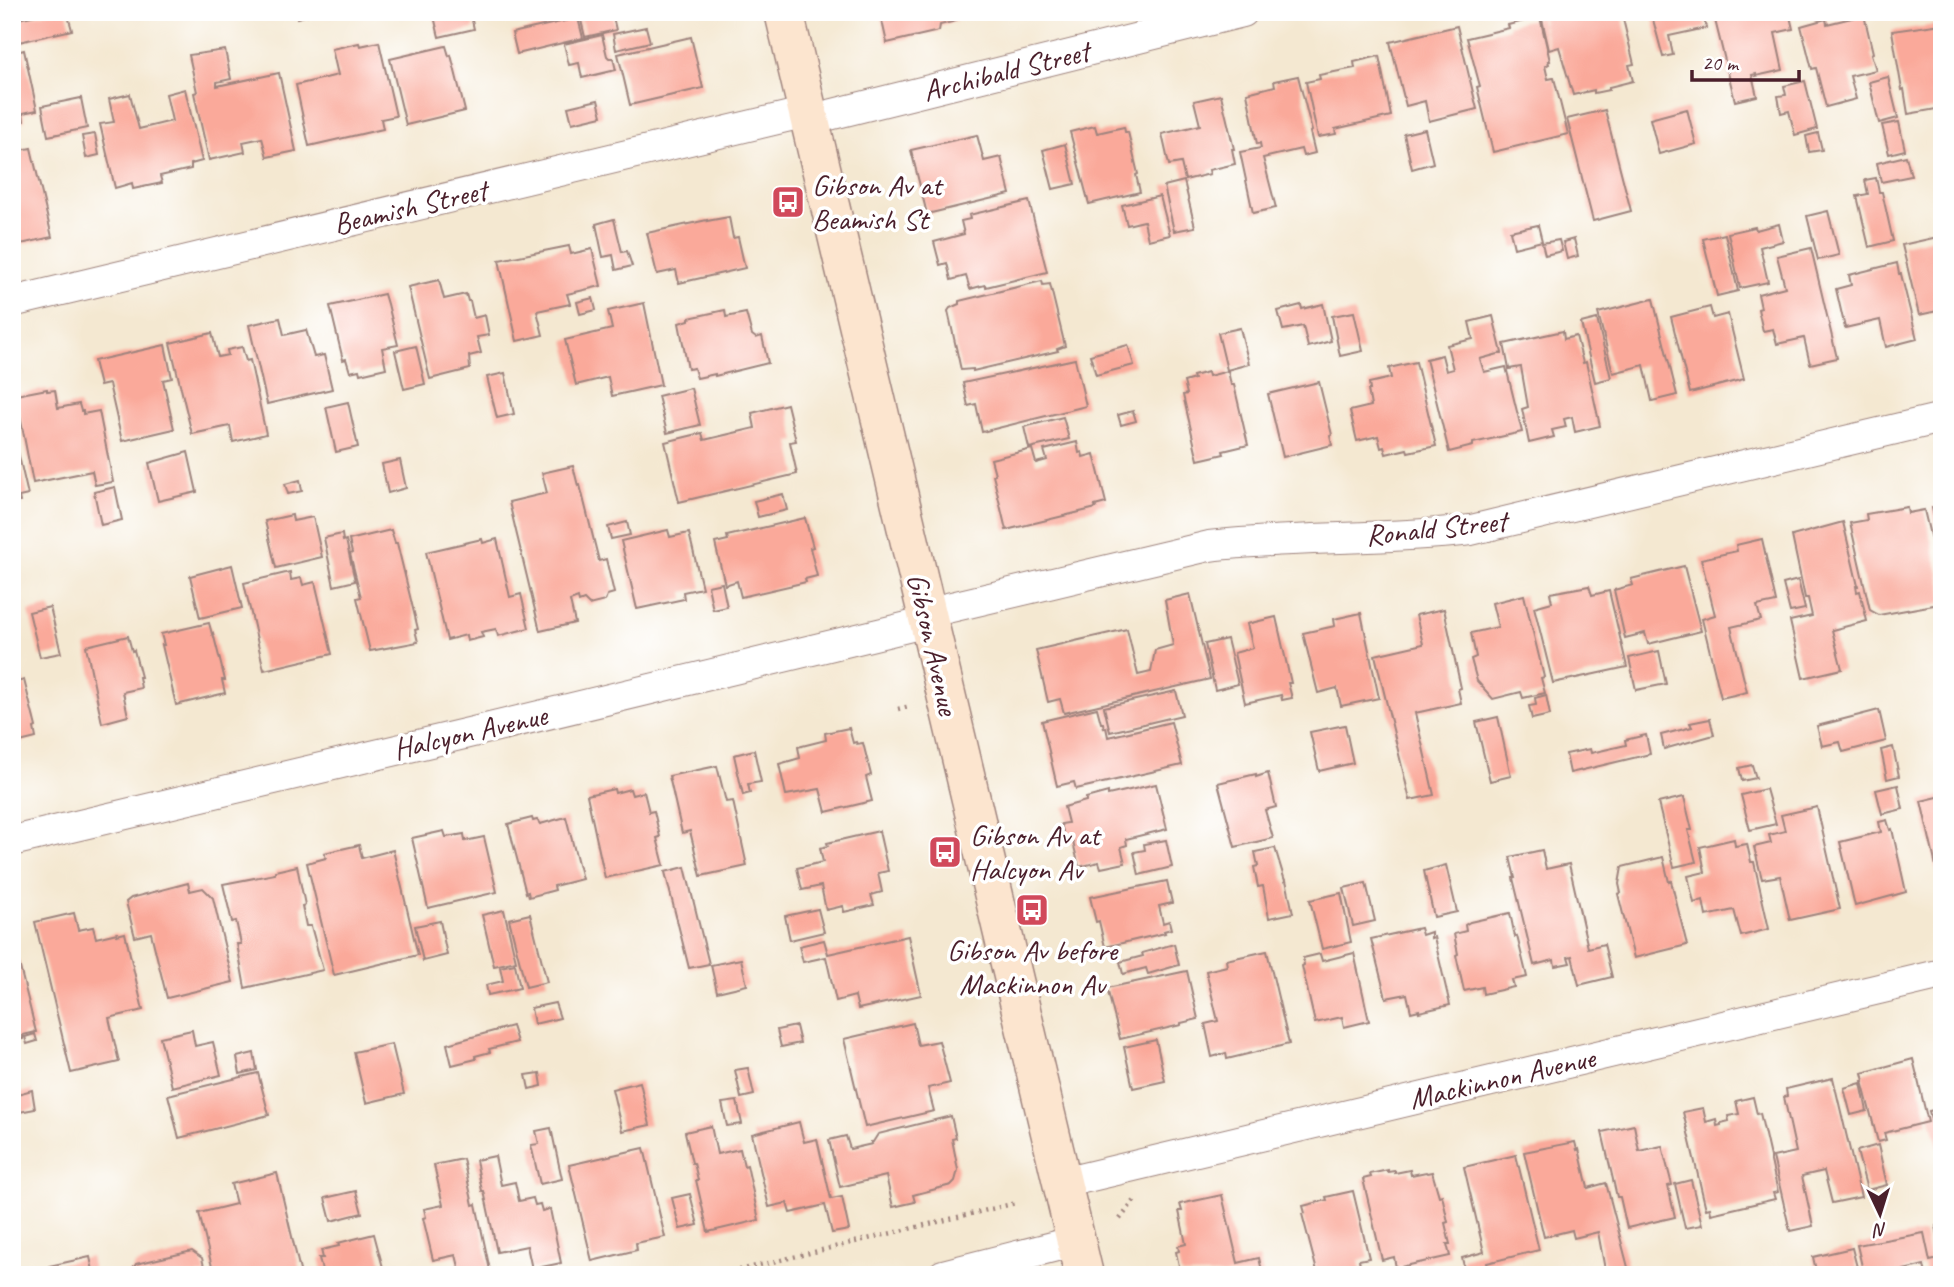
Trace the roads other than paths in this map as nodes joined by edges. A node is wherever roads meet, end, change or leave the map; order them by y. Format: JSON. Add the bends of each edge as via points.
{"nodes":[{"id":1,"x":783,"y":12,"type":"edge"},
{"id":2,"x":1243,"y":12,"type":"edge"},
{"id":3,"x":808,"y":116,"type":"junction"},
{"id":4,"x":12,"y":302,"type":"edge"},
{"id":5,"x":1942,"y":418,"type":"edge"},
{"id":6,"x":927,"y":617,"type":"junction"},
{"id":7,"x":12,"y":841,"type":"edge"},
{"id":8,"x":1942,"y":974,"type":"edge"},
{"id":9,"x":1062,"y":1183,"type":"junction"},
{"id":10,"x":1080,"y":1258,"type":"edge"},
{"id":11,"x":943,"y":1275,"type":"edge"}],
"edges":[{"from":1,"to":3,"type":"main road","name":"Gibson Avenue"},
{"from":2,"to":3,"type":"street","name":"Archibald Street"},
{"from":3,"to":4,"type":"street","name":"Beamish Street"},
{"from":3,"to":6,"type":"main road","name":"Gibson Avenue"},
{"from":5,"to":6,"type":"street","name":"Ronald Street","via":[[1471,530],[1209,546]]},
{"from":6,"to":7,"type":"street","name":"Halcyon Avenue","via":[[504,725]]},
{"from":6,"to":9,"type":"main road","name":"Gibson Avenue"},
{"from":8,"to":9,"type":"street","name":"Mackinnon Avenue"},
{"from":9,"to":10,"type":"main road","name":"Gibson Avenue"},
{"from":10,"to":11,"type":"street"}]}
